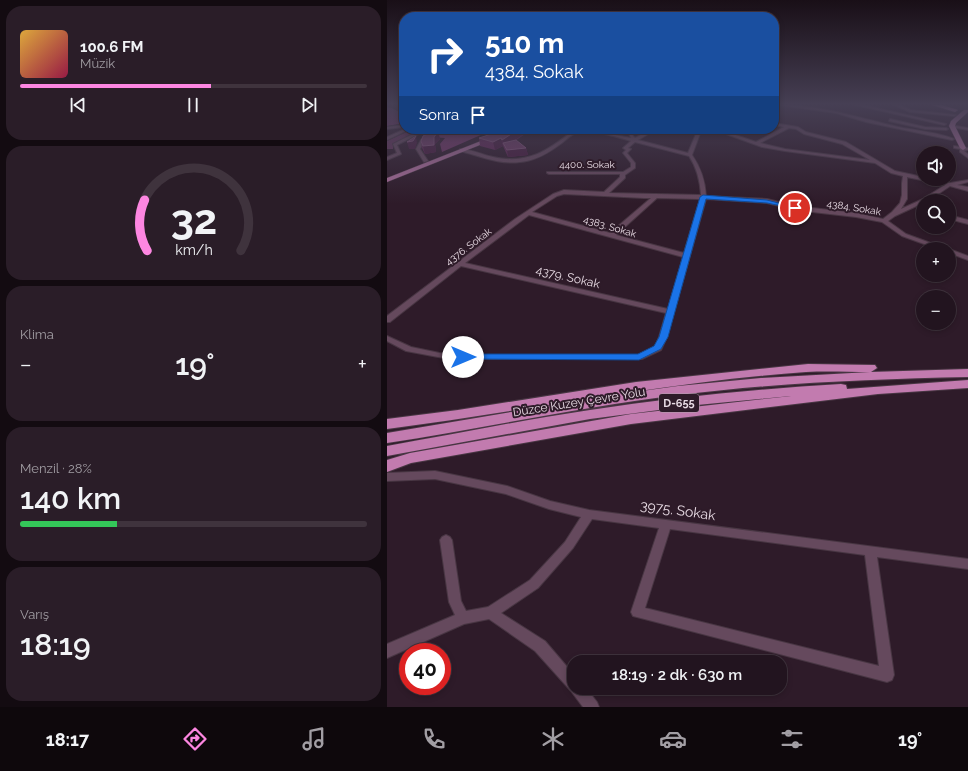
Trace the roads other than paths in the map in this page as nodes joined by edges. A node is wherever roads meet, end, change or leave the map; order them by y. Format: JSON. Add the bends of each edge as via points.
{"nodes":[{"id":1,"x":409,"y":138,"type":"edge"},
{"id":2,"x":428,"y":138,"type":"edge"},
{"id":3,"x":479,"y":138,"type":"edge"},
{"id":4,"x":491,"y":138,"type":"edge"},
{"id":5,"x":566,"y":138,"type":"edge"},
{"id":6,"x":625,"y":138,"type":"edge"},
{"id":7,"x":639,"y":138,"type":"edge"},
{"id":8,"x":697,"y":138,"type":"edge"},
{"id":9,"x":742,"y":138,"type":"edge"},
{"id":10,"x":766,"y":138,"type":"edge"},
{"id":11,"x":824,"y":138,"type":"edge"},
{"id":12,"x":952,"y":138,"type":"edge"},
{"id":13,"x":955,"y":138,"type":"edge"},
{"id":14,"x":635,"y":140,"type":"junction"},
{"id":15,"x":757,"y":143,"type":"junction"},
{"id":16,"x":962,"y":149,"type":"edge"},
{"id":17,"x":462,"y":150,"type":"junction"},
{"id":18,"x":690,"y":155,"type":"junction"},
{"id":19,"x":968,"y":157,"type":"edge"},
{"id":20,"x":387,"y":159,"type":"edge"},
{"id":21,"x":426,"y":161,"type":"junction"},
{"id":22,"x":876,"y":163,"type":"junction"},
{"id":23,"x":549,"y":173,"type":"dead end"},
{"id":24,"x":624,"y":173,"type":"junction"},
{"id":25,"x":387,"y":176,"type":"edge"},
{"id":26,"x":905,"y":176,"type":"junction"},
{"id":27,"x":916,"y":178,"type":"edge"},
{"id":28,"x":387,"y":180,"type":"edge"},
{"id":29,"x":968,"y":181,"type":"edge"},
{"id":30,"x":956,"y":184,"type":"edge"},
{"id":31,"x":947,"y":186,"type":"edge"},
{"id":32,"x":954,"y":186,"type":"edge"},
{"id":33,"x":968,"y":189,"type":"edge"},
{"id":34,"x":564,"y":192,"type":"joint"},
{"id":35,"x":605,"y":194,"type":"junction"},
{"id":36,"x":934,"y":194,"type":"edge"},
{"id":37,"x":656,"y":196,"type":"junction"},
{"id":38,"x":703,"y":197,"type":"junction"},
{"id":39,"x":916,"y":205,"type":"edge"},
{"id":40,"x":913,"y":207,"type":"junction"},
{"id":41,"x":916,"y":208,"type":"edge"},
{"id":42,"x":528,"y":213,"type":"junction"},
{"id":43,"x":894,"y":214,"type":"junction"},
{"id":44,"x":956,"y":219,"type":"edge"},
{"id":45,"x":884,"y":221,"type":"junction"},
{"id":46,"x":968,"y":222,"type":"edge"},
{"id":47,"x":611,"y":236,"type":"junction"},
{"id":48,"x":924,"y":242,"type":"edge"},
{"id":49,"x":956,"y":254,"type":"edge"},
{"id":50,"x":687,"y":256,"type":"junction"},
{"id":51,"x":968,"y":258,"type":"edge"},
{"id":52,"x":461,"y":264,"type":"junction"},
{"id":53,"x":671,"y":312,"type":"junction"},
{"id":54,"x":387,"y":320,"type":"edge"},
{"id":55,"x":387,"y":338,"type":"edge"},
{"id":56,"x":968,"y":373,"type":"edge"},
{"id":57,"x":968,"y":384,"type":"edge"},
{"id":58,"x":387,"y":424,"type":"edge"},
{"id":59,"x":390,"y":444,"type":"edge"},
{"id":60,"x":387,"y":466,"type":"edge"},
{"id":61,"x":387,"y":477,"type":"edge"},
{"id":62,"x":589,"y":514,"type":"junction"},
{"id":63,"x":666,"y":524,"type":"junction"},
{"id":64,"x":446,"y":540,"type":"dead end"},
{"id":65,"x":871,"y":551,"type":"junction"},
{"id":66,"x":968,"y":564,"type":"edge"},
{"id":67,"x":490,"y":613,"type":"junction"},
{"id":68,"x":463,"y":618,"type":"junction"},
{"id":69,"x":387,"y":651,"type":"edge"},
{"id":70,"x":567,"y":676,"type":"edge"},
{"id":71,"x":583,"y":695,"type":"edge"},
{"id":72,"x":592,"y":707,"type":"edge"}],
"edges":[{"from":1,"to":20,"type":"street","via":[[395,145],[399,153]]},
{"from":2,"to":21,"type":"street","via":[[422,141],[418,149]]},
{"from":3,"to":21,"type":"main road"},
{"from":4,"to":17,"type":"main road"},
{"from":5,"to":17,"type":"street","via":[[549,150],[520,161]]},
{"from":6,"to":14,"type":"street"},
{"from":7,"to":14,"type":"street"},
{"from":8,"to":18,"type":"street"},
{"from":9,"to":15,"type":"street"},
{"from":10,"to":15,"type":"street"},
{"from":11,"to":22,"type":"street","via":[[844,143]]},
{"from":12,"to":16,"type":"main road"},
{"from":13,"to":16,"type":"main road"},
{"from":14,"to":18,"type":"street"},
{"from":14,"to":24,"type":"street","via":[[625,148],[629,149],[625,153],[633,163],[633,168]]},
{"from":15,"to":22,"type":"street","via":[[785,150]]},
{"from":16,"to":19,"type":"street"},
{"from":17,"to":28,"type":"main road"},
{"from":18,"to":38,"type":"street","via":[[699,166]]},
{"from":21,"to":25,"type":"main road"},
{"from":22,"to":26,"type":"street"},
{"from":23,"to":24,"type":"street","name":"4400. Sokak"},
{"from":24,"to":35,"type":"street"},
{"from":26,"to":27,"type":"street"},
{"from":26,"to":43,"type":"street","via":[[905,197]]},
{"from":29,"to":30,"type":"street"},
{"from":31,"to":36,"type":"street"},
{"from":32,"to":33,"type":"street"},
{"from":34,"to":35,"type":"street","name":"4384. Sokak"},
{"from":34,"to":42,"type":"street","name":"4376. Sokak"},
{"from":35,"to":37,"type":"street","name":"4384. Sokak"},
{"from":37,"to":38,"type":"street","name":"4384. Sokak"},
{"from":37,"to":47,"type":"street"},
{"from":38,"to":45,"type":"street","name":"4384. Sokak","via":[[767,201],[795,208]]},
{"from":38,"to":50,"type":"street"},
{"from":39,"to":40,"type":"street"},
{"from":40,"to":41,"type":"street"},
{"from":40,"to":43,"type":"street"},
{"from":42,"to":47,"type":"street","name":"4383. Sokak"},
{"from":42,"to":52,"type":"street","name":"4376. Sokak"},
{"from":43,"to":45,"type":"street"},
{"from":44,"to":46,"type":"street"},
{"from":45,"to":48,"type":"street","name":"4384. Sokak","via":[[904,235]]},
{"from":47,"to":50,"type":"street","name":"4383. Sokak"},
{"from":49,"to":51,"type":"street"},
{"from":50,"to":53,"type":"street"},
{"from":52,"to":53,"type":"street","name":"4379. Sokak"},
{"from":52,"to":54,"type":"street","name":"4376. Sokak"},
{"from":53,"to":55,"type":"street","via":[[658,348],[639,357],[449,356],[409,349]]},
{"from":56,"to":58,"type":"highway","via":[[808,368],[728,375],[636,386]]},
{"from":56,"to":59,"type":"highway","name":"Düzce Kuzey Çevre Yolu","number":"D-655","via":[[877,374],[699,388],[637,396]]},
{"from":57,"to":59,"type":"highway","name":"Düzce Kuzey Çevre Yolu","number":"D-655","via":[[892,384],[705,399]]},
{"from":57,"to":60,"type":"highway","via":[[878,390],[631,419],[418,457]]},
{"from":61,"to":62,"type":"street","name":"3975. Sokak","via":[[435,474],[507,490],[549,505]]},
{"from":62,"to":63,"type":"street","name":"3975. Sokak"},
{"from":62,"to":67,"type":"street","via":[[569,545],[534,584]]},
{"from":63,"to":65,"type":"street","name":"3975. Sokak"},
{"from":63,"to":65,"type":"street","via":[[637,612],[887,675]]},
{"from":64,"to":68,"type":"street","via":[[455,602]]},
{"from":65,"to":66,"type":"street","name":"3975. Sokak"},
{"from":67,"to":68,"type":"street"},
{"from":67,"to":70,"type":"street","via":[[540,646]]},
{"from":68,"to":69,"type":"street"},
{"from":71,"to":72,"type":"street"}]}
